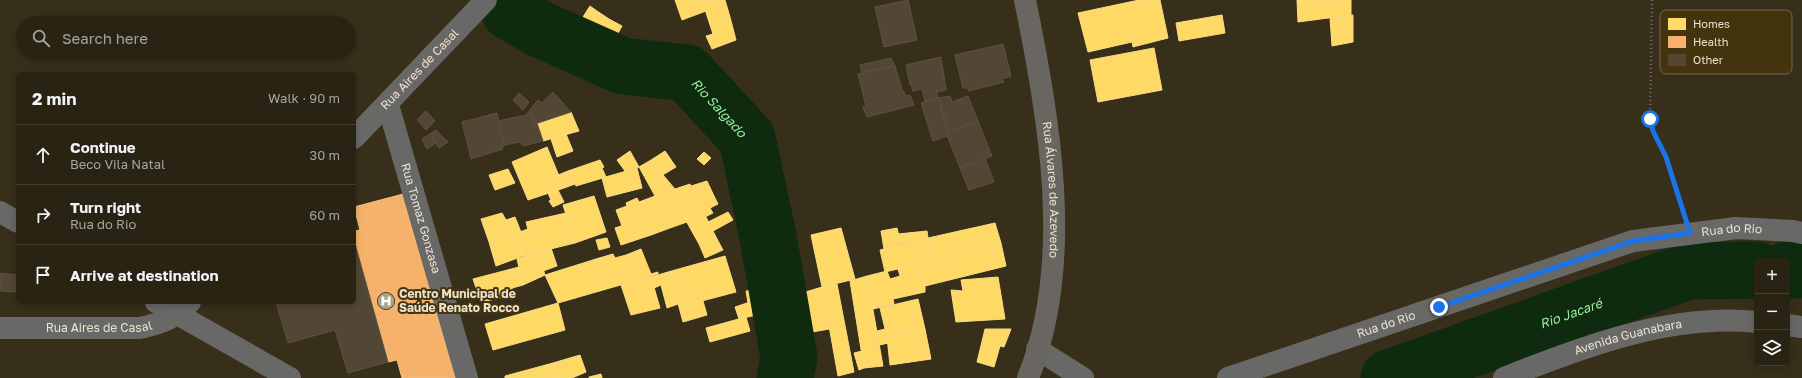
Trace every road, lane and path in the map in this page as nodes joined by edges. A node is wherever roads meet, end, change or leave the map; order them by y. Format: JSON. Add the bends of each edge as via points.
{"nodes":[{"id":1,"x":486,"y":0,"type":"edge"},
{"id":2,"x":1025,"y":0,"type":"edge"},
{"id":3,"x":1652,"y":0,"type":"edge"},
{"id":4,"x":388,"y":105,"type":"junction"},
{"id":5,"x":356,"y":136,"type":"edge"},
{"id":6,"x":0,"y":212,"type":"edge"},
{"id":7,"x":16,"y":221,"type":"edge"},
{"id":8,"x":1690,"y":233,"type":"junction"},
{"id":9,"x":1802,"y":233,"type":"edge"},
{"id":10,"x":165,"y":304,"type":"edge"},
{"id":11,"x":184,"y":308,"type":"edge"},
{"id":12,"x":1754,"y":322,"type":"edge"},
{"id":13,"x":1790,"y":325,"type":"edge"},
{"id":14,"x":1802,"y":327,"type":"edge"},
{"id":15,"x":0,"y":328,"type":"edge"},
{"id":16,"x":1037,"y":349,"type":"junction"},
{"id":17,"x":290,"y":378,"type":"edge"},
{"id":18,"x":467,"y":378,"type":"edge"},
{"id":19,"x":1028,"y":378,"type":"edge"},
{"id":20,"x":1084,"y":378,"type":"edge"},
{"id":21,"x":1228,"y":378,"type":"edge"},
{"id":22,"x":1504,"y":378,"type":"edge"}],
"edges":[{"from":1,"to":4,"type":"street","name":"Rua Aires de Casal"},
{"from":2,"to":16,"type":"main road","name":"Rua Álvares de Azevedo","via":[[1048,141],[1053,204],[1054,261],[1047,309]]},
{"from":3,"to":8,"type":"path","via":[[1650,119],[1666,157]]},
{"from":4,"to":5,"type":"street","name":"Rua Aires de Casal"},
{"from":4,"to":18,"type":"street","name":"Rua Tomaz Gonzasa"},
{"from":6,"to":7,"type":"street"},
{"from":8,"to":9,"type":"street","name":"Rua do Rio","via":[[1736,228]]},
{"from":8,"to":21,"type":"street","name":"Rua do Rio","via":[[1633,241]]},
{"from":10,"to":11,"type":"street"},
{"from":11,"to":15,"type":"street","name":"Rua Aires de Casal","via":[[161,323],[140,328]]},
{"from":11,"to":17,"type":"street"},
{"from":12,"to":22,"type":"street","name":"Avenida Guanabara","via":[[1737,320],[1677,325],[1616,337]]},
{"from":13,"to":14,"type":"street"},
{"from":16,"to":19,"type":"main road","name":"Rua Álvares de Azevedo"},
{"from":16,"to":20,"type":"street"}]}
